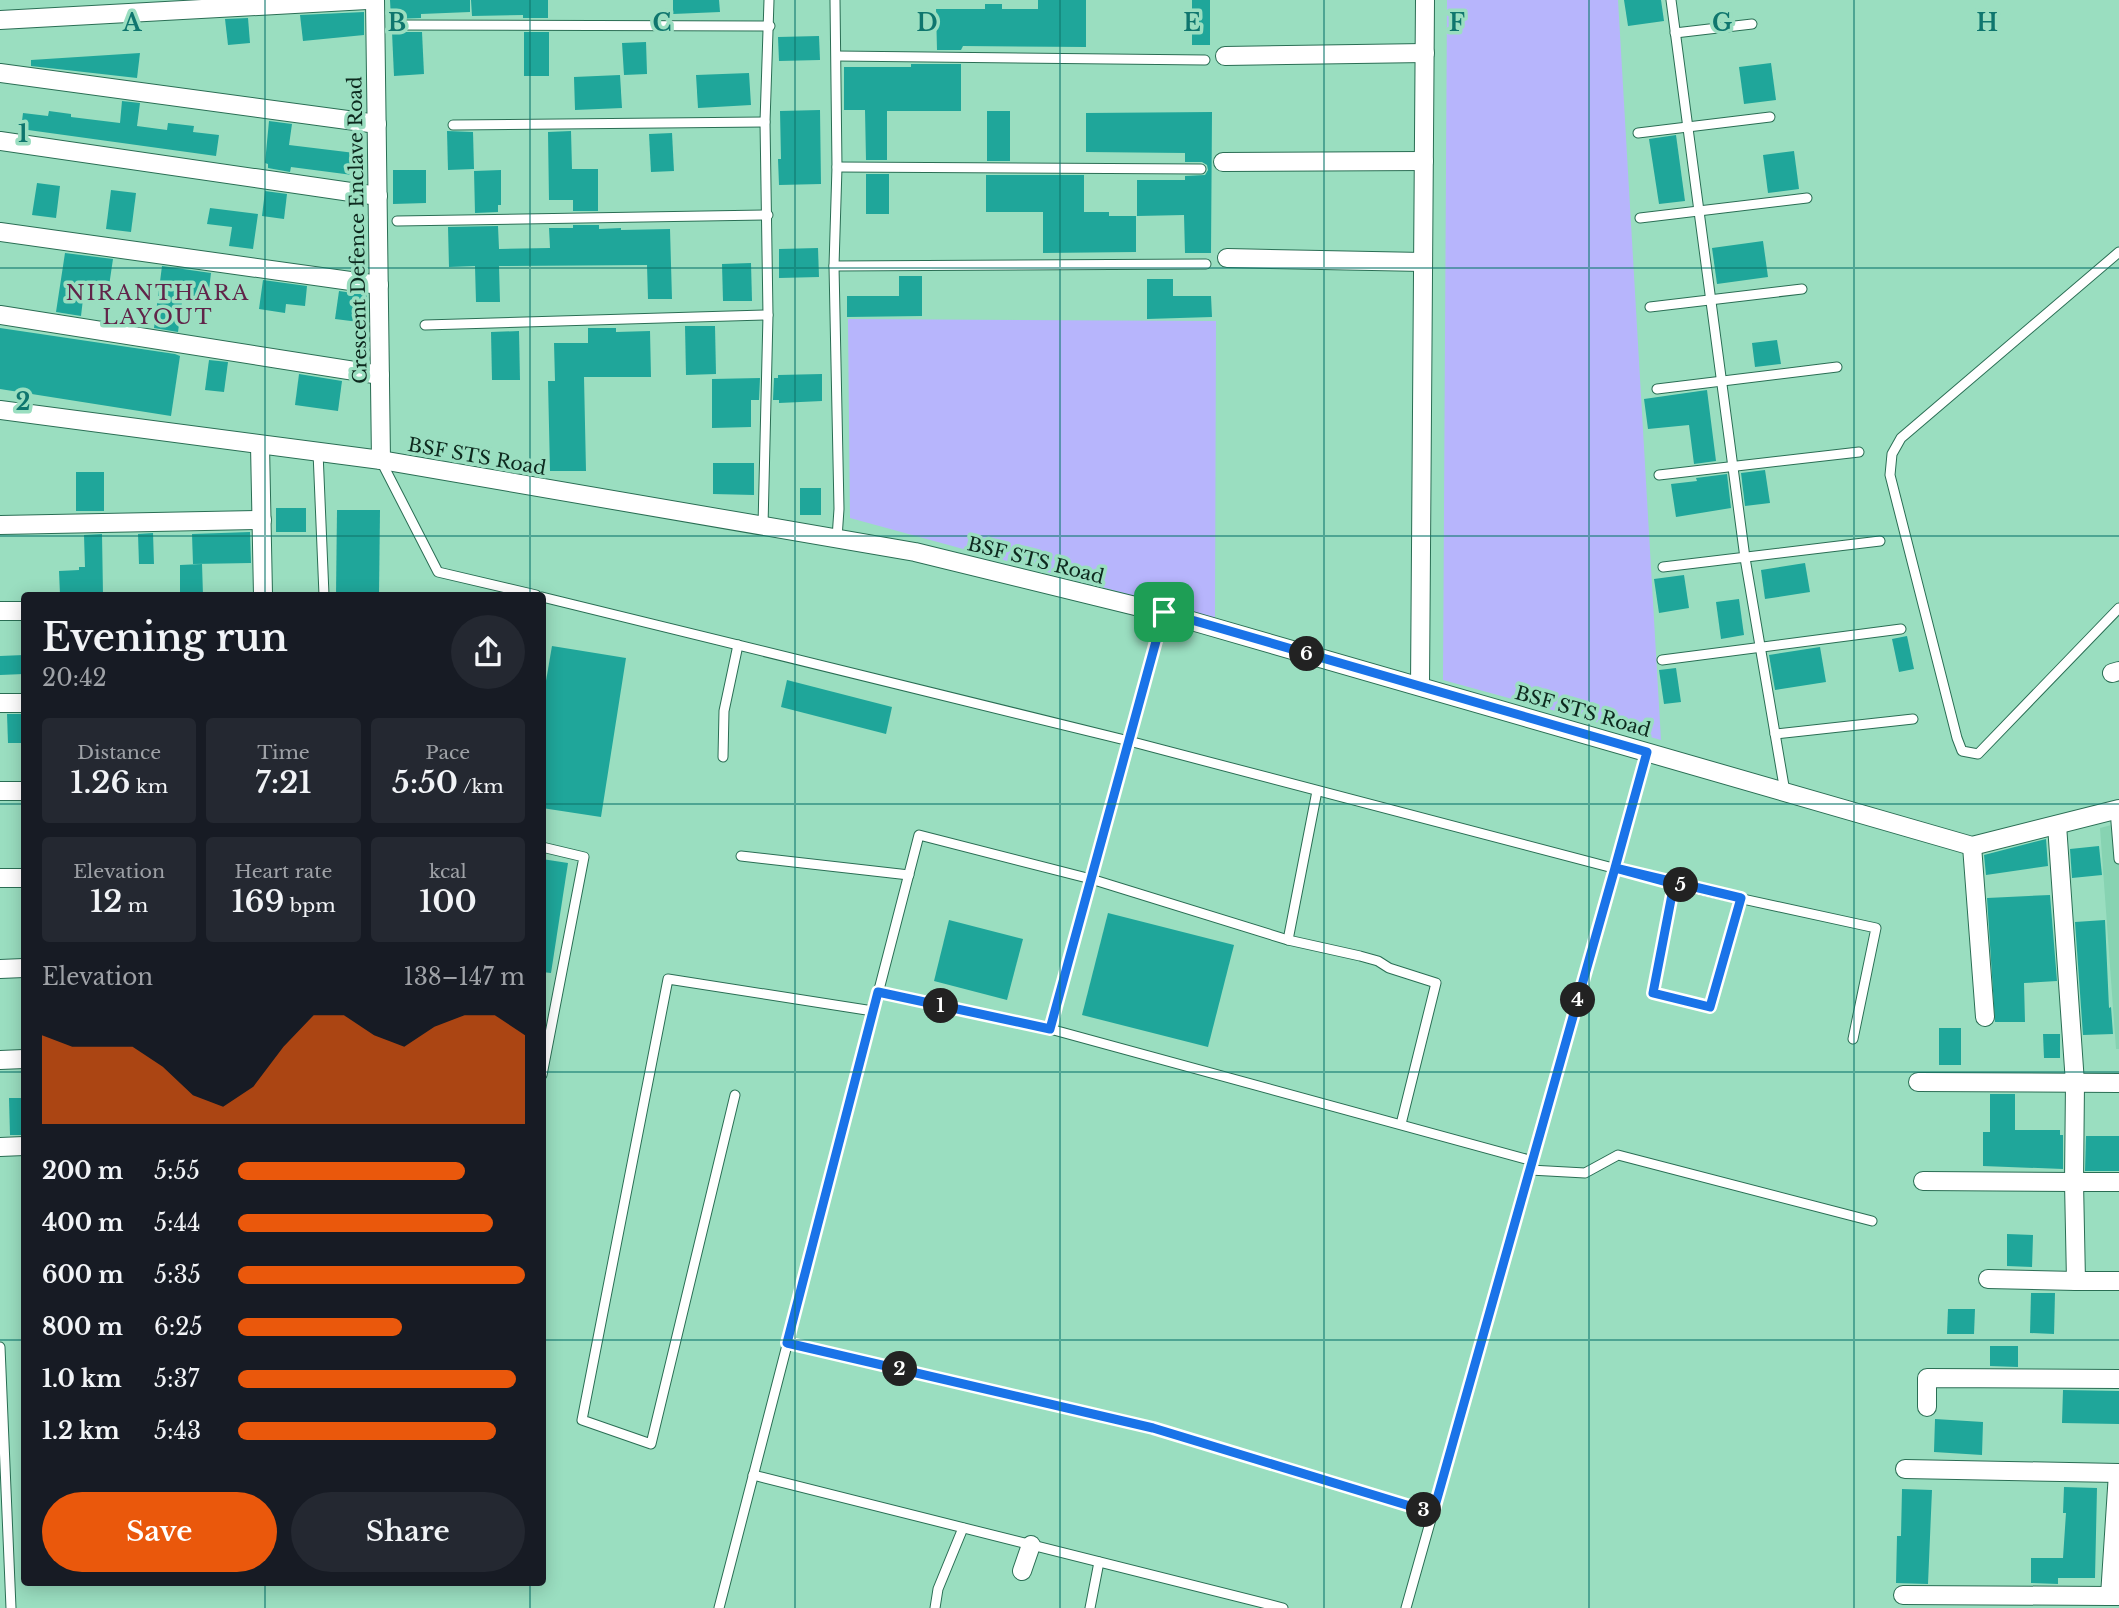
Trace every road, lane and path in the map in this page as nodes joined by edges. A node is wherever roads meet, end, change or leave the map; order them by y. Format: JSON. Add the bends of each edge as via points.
{"nodes":[{"id":1,"x":367,"y":0,"type":"edge"},
{"id":2,"x":375,"y":0,"type":"edge"},
{"id":3,"x":769,"y":0,"type":"edge"},
{"id":4,"x":835,"y":0,"type":"edge"},
{"id":5,"x":1425,"y":0,"type":"edge"},
{"id":6,"x":1671,"y":0,"type":"edge"},
{"id":7,"x":0,"y":20,"type":"edge"},
{"id":8,"x":1752,"y":24,"type":"dead end"},
{"id":9,"x":394,"y":25,"type":"dead end"},
{"id":10,"x":770,"y":26,"type":"junction"},
{"id":11,"x":1675,"y":33,"type":"junction"},
{"id":12,"x":1425,"y":53,"type":"junction"},
{"id":13,"x":1225,"y":56,"type":"dead end"},
{"id":14,"x":837,"y":57,"type":"junction"},
{"id":15,"x":1205,"y":60,"type":"dead end"},
{"id":16,"x":0,"y":73,"type":"edge"},
{"id":17,"x":1770,"y":117,"type":"dead end"},
{"id":18,"x":765,"y":122,"type":"junction"},
{"id":19,"x":377,"y":124,"type":"junction"},
{"id":20,"x":453,"y":125,"type":"dead end"},
{"id":21,"x":1686,"y":126,"type":"junction"},
{"id":22,"x":1638,"y":132,"type":"dead end"},
{"id":23,"x":0,"y":141,"type":"edge"},
{"id":24,"x":1424,"y":161,"type":"junction"},
{"id":25,"x":1223,"y":162,"type":"dead end"},
{"id":26,"x":837,"y":167,"type":"junction"},
{"id":27,"x":1201,"y":169,"type":"dead end"},
{"id":28,"x":378,"y":196,"type":"junction"},
{"id":29,"x":1807,"y":198,"type":"dead end"},
{"id":30,"x":1697,"y":211,"type":"junction"},
{"id":31,"x":768,"y":215,"type":"junction"},
{"id":32,"x":1640,"y":218,"type":"dead end"},
{"id":33,"x":397,"y":221,"type":"dead end"},
{"id":34,"x":0,"y":232,"type":"edge"},
{"id":35,"x":2119,"y":252,"type":"edge"},
{"id":36,"x":1227,"y":258,"type":"dead end"},
{"id":37,"x":1423,"y":262,"type":"junction"},
{"id":38,"x":1206,"y":264,"type":"dead end"},
{"id":39,"x":834,"y":266,"type":"junction"},
{"id":40,"x":379,"y":285,"type":"junction"},
{"id":41,"x":1802,"y":289,"type":"dead end"},
{"id":42,"x":1709,"y":299,"type":"junction"},
{"id":43,"x":1650,"y":307,"type":"dead end"},
{"id":44,"x":0,"y":315,"type":"edge"},
{"id":45,"x":768,"y":315,"type":"junction"},
{"id":46,"x":425,"y":325,"type":"dead end"},
{"id":47,"x":1838,"y":367,"type":"dead end"},
{"id":48,"x":380,"y":376,"type":"junction"},
{"id":49,"x":1722,"y":382,"type":"junction"},
{"id":50,"x":1657,"y":389,"type":"dead end"},
{"id":51,"x":0,"y":410,"type":"edge"},
{"id":52,"x":260,"y":445,"type":"junction"},
{"id":53,"x":318,"y":452,"type":"junction"},
{"id":54,"x":1859,"y":452,"type":"dead end"},
{"id":55,"x":381,"y":460,"type":"junction"},
{"id":56,"x":1731,"y":466,"type":"junction"},
{"id":57,"x":1659,"y":475,"type":"dead end"},
{"id":58,"x":262,"y":520,"type":"junction"},
{"id":59,"x":0,"y":525,"type":"edge"},
{"id":60,"x":763,"y":526,"type":"junction"},
{"id":61,"x":837,"y":538,"type":"junction"},
{"id":62,"x":1880,"y":541,"type":"dead end"},
{"id":63,"x":1745,"y":558,"type":"junction"},
{"id":64,"x":1663,"y":567,"type":"dead end"},
{"id":65,"x":263,"y":592,"type":"edge"},
{"id":66,"x":324,"y":592,"type":"edge"},
{"id":67,"x":523,"y":592,"type":"edge"},
{"id":68,"x":546,"y":598,"type":"edge"},
{"id":69,"x":2119,"y":608,"type":"edge"},
{"id":70,"x":0,"y":611,"type":"edge"},
{"id":71,"x":21,"y":611,"type":"edge"},
{"id":72,"x":1164,"y":612,"type":"junction"},
{"id":73,"x":1901,"y":629,"type":"dead end"},
{"id":74,"x":738,"y":645,"type":"junction"},
{"id":75,"x":1760,"y":649,"type":"junction"},
{"id":76,"x":1662,"y":660,"type":"dead end"},
{"id":77,"x":1420,"y":686,"type":"junction"},
{"id":78,"x":0,"y":703,"type":"edge"},
{"id":79,"x":21,"y":703,"type":"edge"},
{"id":80,"x":1913,"y":719,"type":"dead end"},
{"id":81,"x":1775,"y":734,"type":"junction"},
{"id":82,"x":1129,"y":741,"type":"junction"},
{"id":83,"x":1647,"y":752,"type":"junction"},
{"id":84,"x":723,"y":757,"type":"dead end"},
{"id":85,"x":1317,"y":790,"type":"junction"},
{"id":86,"x":21,"y":791,"type":"edge"},
{"id":87,"x":0,"y":792,"type":"edge"},
{"id":88,"x":1785,"y":792,"type":"junction"},
{"id":89,"x":2117,"y":810,"type":"edge"},
{"id":90,"x":2057,"y":825,"type":"junction"},
{"id":91,"x":1972,"y":846,"type":"junction"},
{"id":92,"x":546,"y":848,"type":"edge"},
{"id":93,"x":741,"y":856,"type":"dead end"},
{"id":94,"x":2119,"y":859,"type":"edge"},
{"id":95,"x":1615,"y":868,"type":"junction"},
{"id":96,"x":909,"y":876,"type":"junction"},
{"id":97,"x":0,"y":878,"type":"edge"},
{"id":98,"x":21,"y":878,"type":"edge"},
{"id":99,"x":1091,"y":879,"type":"junction"},
{"id":100,"x":1674,"y":884,"type":"junction"},
{"id":101,"x":1741,"y":898,"type":"junction"},
{"id":102,"x":1288,"y":940,"type":"junction"},
{"id":103,"x":21,"y":968,"type":"edge"},
{"id":104,"x":0,"y":969,"type":"edge"},
{"id":105,"x":878,"y":992,"type":"junction"},
{"id":106,"x":873,"y":1011,"type":"junction"},
{"id":107,"x":1985,"y":1017,"type":"dead end"},
{"id":108,"x":1050,"y":1029,"type":"junction"},
{"id":109,"x":1853,"y":1039,"type":"dead end"},
{"id":110,"x":546,"y":1054,"type":"edge"},
{"id":111,"x":21,"y":1059,"type":"edge"},
{"id":112,"x":0,"y":1060,"type":"edge"},
{"id":113,"x":1918,"y":1082,"type":"dead end"},
{"id":114,"x":2076,"y":1083,"type":"junction"},
{"id":115,"x":2119,"y":1083,"type":"edge"},
{"id":116,"x":735,"y":1095,"type":"dead end"},
{"id":117,"x":1401,"y":1124,"type":"junction"},
{"id":118,"x":21,"y":1146,"type":"edge"},
{"id":119,"x":0,"y":1147,"type":"edge"},
{"id":120,"x":1531,"y":1165,"type":"junction"},
{"id":121,"x":1923,"y":1181,"type":"dead end"},
{"id":122,"x":2074,"y":1182,"type":"junction"},
{"id":123,"x":2119,"y":1182,"type":"edge"},
{"id":124,"x":1872,"y":1221,"type":"dead end"},
{"id":125,"x":1988,"y":1279,"type":"dead end"},
{"id":126,"x":2076,"y":1281,"type":"junction"},
{"id":127,"x":2119,"y":1281,"type":"edge"},
{"id":128,"x":787,"y":1343,"type":"junction"},
{"id":129,"x":0,"y":1347,"type":"edge"},
{"id":130,"x":2119,"y":1378,"type":"edge"},
{"id":131,"x":1927,"y":1407,"type":"dead end"},
{"id":132,"x":1905,"y":1469,"type":"dead end"},
{"id":133,"x":2119,"y":1473,"type":"edge"},
{"id":134,"x":753,"y":1475,"type":"junction"},
{"id":135,"x":1433,"y":1513,"type":"junction"},
{"id":136,"x":963,"y":1528,"type":"junction"},
{"id":137,"x":1031,"y":1545,"type":"junction"},
{"id":138,"x":1098,"y":1562,"type":"junction"},
{"id":139,"x":1022,"y":1571,"type":"dead end"},
{"id":140,"x":1903,"y":1595,"type":"dead end"},
{"id":141,"x":2115,"y":1596,"type":"edge"},
{"id":142,"x":11,"y":1608,"type":"edge"},
{"id":143,"x":719,"y":1608,"type":"edge"},
{"id":144,"x":935,"y":1608,"type":"edge"},
{"id":145,"x":1090,"y":1608,"type":"edge"},
{"id":146,"x":1283,"y":1608,"type":"edge"},
{"id":147,"x":1406,"y":1608,"type":"edge"}],
"edges":[{"from":1,"to":7,"type":"street"},
{"from":2,"to":19,"type":"street","name":"Crescent Defence Enclave Road"},
{"from":3,"to":10,"type":"lane"},
{"from":4,"to":14,"type":"lane"},
{"from":5,"to":12,"type":"street"},
{"from":6,"to":11,"type":"lane"},
{"from":8,"to":11,"type":"lane"},
{"from":9,"to":10,"type":"lane"},
{"from":10,"to":18,"type":"lane"},
{"from":11,"to":21,"type":"lane"},
{"from":12,"to":13,"type":"street"},
{"from":12,"to":24,"type":"street"},
{"from":14,"to":15,"type":"lane"},
{"from":14,"to":26,"type":"lane"},
{"from":16,"to":19,"type":"street"},
{"from":17,"to":21,"type":"lane"},
{"from":18,"to":20,"type":"lane"},
{"from":18,"to":31,"type":"lane"},
{"from":19,"to":28,"type":"street","name":"Crescent Defence Enclave Road"},
{"from":21,"to":22,"type":"lane"},
{"from":21,"to":30,"type":"lane"},
{"from":23,"to":28,"type":"street"},
{"from":24,"to":25,"type":"street"},
{"from":24,"to":37,"type":"street"},
{"from":26,"to":27,"type":"lane"},
{"from":26,"to":39,"type":"lane"},
{"from":28,"to":40,"type":"street","name":"Crescent Defence Enclave Road"},
{"from":29,"to":30,"type":"lane"},
{"from":30,"to":32,"type":"lane"},
{"from":30,"to":42,"type":"lane"},
{"from":31,"to":33,"type":"lane"},
{"from":31,"to":45,"type":"lane"},
{"from":34,"to":40,"type":"street"},
{"from":35,"to":69,"type":"lane","via":[[1901,438],[1892,454],[1890,475],[1962,751],[1978,754]]},
{"from":36,"to":37,"type":"street"},
{"from":37,"to":77,"type":"street"},
{"from":38,"to":39,"type":"lane"},
{"from":39,"to":61,"type":"lane"},
{"from":40,"to":48,"type":"street","name":"Crescent Defence Enclave Road"},
{"from":41,"to":42,"type":"lane"},
{"from":42,"to":43,"type":"lane"},
{"from":42,"to":49,"type":"lane"},
{"from":44,"to":48,"type":"street"},
{"from":45,"to":46,"type":"lane"},
{"from":45,"to":60,"type":"lane"},
{"from":47,"to":49,"type":"lane"},
{"from":48,"to":55,"type":"street","name":"Crescent Defence Enclave Road"},
{"from":49,"to":50,"type":"lane"},
{"from":49,"to":56,"type":"lane"},
{"from":51,"to":52,"type":"street","name":"BSF STS Road"},
{"from":52,"to":53,"type":"street","name":"BSF STS Road"},
{"from":52,"to":58,"type":"street"},
{"from":53,"to":55,"type":"street","name":"BSF STS Road"},
{"from":53,"to":66,"type":"lane"},
{"from":54,"to":56,"type":"lane"},
{"from":55,"to":60,"type":"street","name":"BSF STS Road"},
{"from":55,"to":67,"type":"lane","via":[[438,572]]},
{"from":56,"to":57,"type":"lane"},
{"from":56,"to":63,"type":"lane"},
{"from":58,"to":59,"type":"street"},
{"from":58,"to":65,"type":"street"},
{"from":60,"to":61,"type":"street","name":"BSF STS Road"},
{"from":61,"to":72,"type":"street","name":"BSF STS Road","via":[[915,552]]},
{"from":62,"to":63,"type":"lane"},
{"from":63,"to":64,"type":"lane"},
{"from":63,"to":75,"type":"lane"},
{"from":68,"to":74,"type":"lane"},
{"from":70,"to":71,"type":"street"},
{"from":72,"to":77,"type":"street","name":"BSF STS Road"},
{"from":72,"to":82,"type":"lane"},
{"from":73,"to":75,"type":"lane"},
{"from":74,"to":82,"type":"lane"},
{"from":74,"to":84,"type":"lane","via":[[724,711]]},
{"from":75,"to":76,"type":"lane"},
{"from":75,"to":81,"type":"lane"},
{"from":77,"to":83,"type":"street","name":"BSF STS Road"},
{"from":78,"to":79,"type":"street"},
{"from":80,"to":81,"type":"lane"},
{"from":81,"to":88,"type":"lane"},
{"from":82,"to":85,"type":"lane"},
{"from":82,"to":99,"type":"lane"},
{"from":83,"to":88,"type":"street","name":"BSF STS Road"},
{"from":83,"to":95,"type":"lane"},
{"from":85,"to":95,"type":"lane"},
{"from":85,"to":102,"type":"lane"},
{"from":86,"to":87,"type":"street"},
{"from":88,"to":91,"type":"street","name":"BSF STS Road"},
{"from":89,"to":90,"type":"street","name":"BSF STS Road"},
{"from":89,"to":94,"type":"lane"},
{"from":90,"to":91,"type":"street","name":"BSF STS Road"},
{"from":90,"to":114,"type":"street"},
{"from":91,"to":107,"type":"street"},
{"from":92,"to":110,"type":"lane","via":[[584,857]]},
{"from":93,"to":96,"type":"lane"},
{"from":95,"to":100,"type":"lane"},
{"from":95,"to":120,"type":"lane"},
{"from":96,"to":99,"type":"lane","via":[[919,835]]},
{"from":96,"to":105,"type":"lane"},
{"from":97,"to":98,"type":"street"},
{"from":99,"to":102,"type":"lane"},
{"from":99,"to":108,"type":"lane"},
{"from":100,"to":101,"type":"lane"},
{"from":100,"to":101,"type":"lane","via":[[1653,993],[1710,1007]]},
{"from":101,"to":109,"type":"lane","via":[[1875,928]]},
{"from":102,"to":117,"type":"lane","via":[[1378,961],[1436,983]]},
{"from":103,"to":104,"type":"street"},
{"from":105,"to":106,"type":"lane"},
{"from":105,"to":108,"type":"lane"},
{"from":106,"to":116,"type":"lane","via":[[668,979],[582,1420],[651,1444]]},
{"from":106,"to":128,"type":"lane"},
{"from":108,"to":117,"type":"lane"},
{"from":111,"to":112,"type":"street"},
{"from":113,"to":114,"type":"street"},
{"from":114,"to":115,"type":"street"},
{"from":114,"to":122,"type":"street"},
{"from":117,"to":120,"type":"lane"},
{"from":118,"to":119,"type":"street"},
{"from":120,"to":124,"type":"lane","via":[[1585,1173],[1618,1155]]},
{"from":120,"to":135,"type":"lane"},
{"from":121,"to":122,"type":"street"},
{"from":122,"to":123,"type":"street"},
{"from":122,"to":126,"type":"street"},
{"from":125,"to":126,"type":"street"},
{"from":126,"to":127,"type":"street"},
{"from":128,"to":134,"type":"lane"},
{"from":128,"to":135,"type":"lane","via":[[1153,1428]]},
{"from":129,"to":142,"type":"lane"},
{"from":130,"to":131,"type":"street","via":[[1927,1378]]},
{"from":132,"to":133,"type":"street"},
{"from":133,"to":141,"type":"street"},
{"from":134,"to":136,"type":"lane"},
{"from":134,"to":143,"type":"lane"},
{"from":135,"to":147,"type":"lane"},
{"from":136,"to":137,"type":"lane"},
{"from":136,"to":144,"type":"lane","via":[[937,1589]]},
{"from":137,"to":138,"type":"lane"},
{"from":137,"to":139,"type":"street"},
{"from":138,"to":145,"type":"lane"},
{"from":138,"to":146,"type":"lane"},
{"from":140,"to":141,"type":"street"}]}
